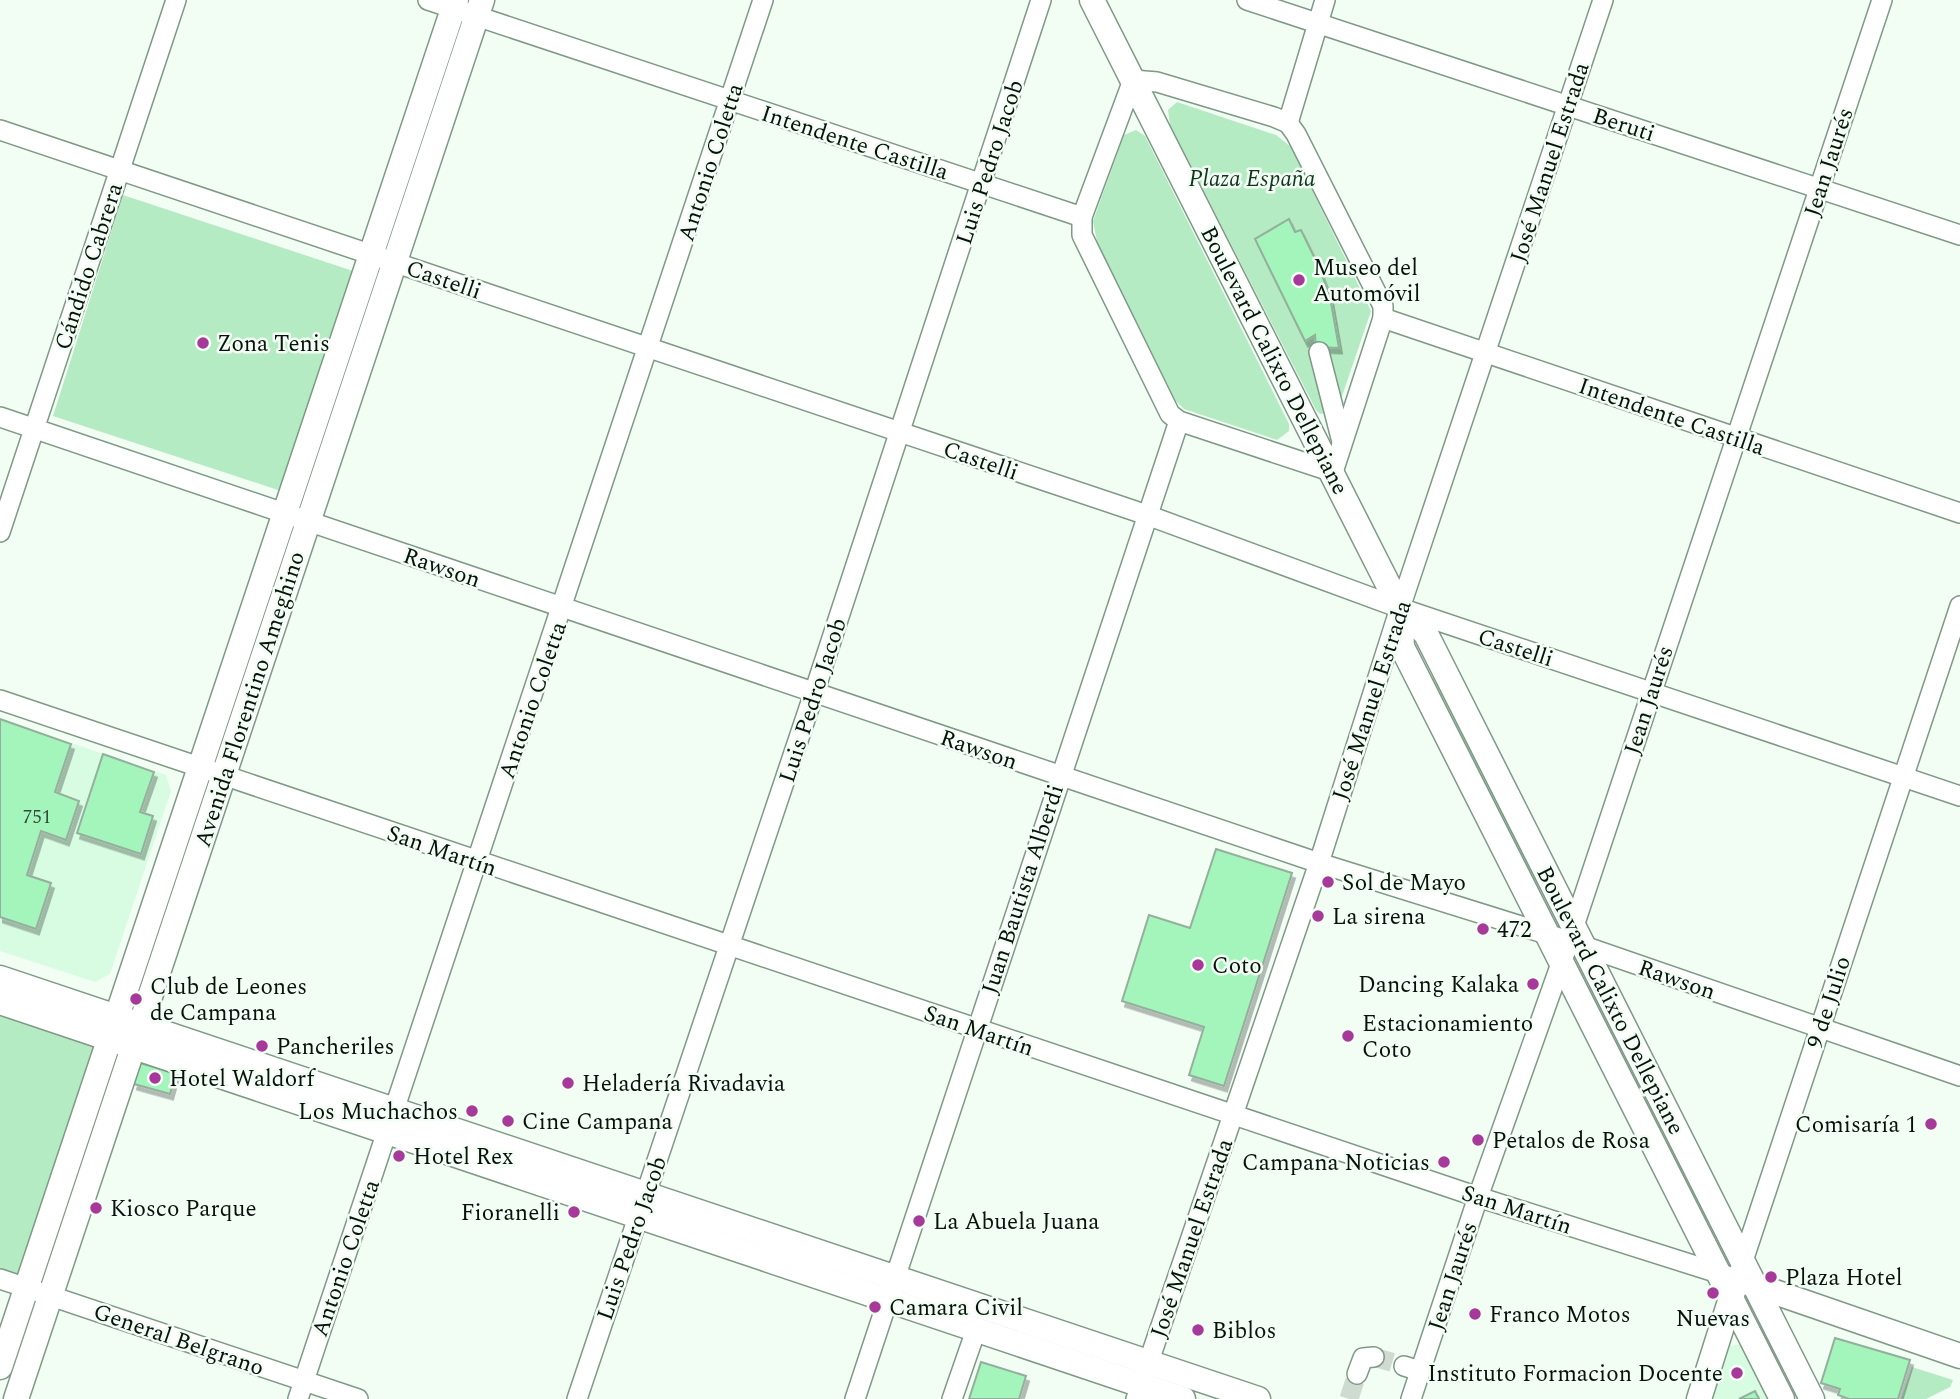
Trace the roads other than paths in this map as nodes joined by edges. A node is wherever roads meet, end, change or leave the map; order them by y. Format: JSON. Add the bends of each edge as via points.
{"nodes":[{"id":1,"x":176,"y":0,"type":"edge"},
{"id":2,"x":428,"y":0,"type":"edge"},
{"id":3,"x":764,"y":0,"type":"edge"},
{"id":4,"x":1041,"y":0,"type":"edge"},
{"id":5,"x":1092,"y":0,"type":"edge"},
{"id":6,"x":1247,"y":0,"type":"edge"},
{"id":7,"x":1325,"y":0,"type":"edge"},
{"id":8,"x":1603,"y":0,"type":"edge"},
{"id":9,"x":1882,"y":0,"type":"edge"},
{"id":10,"x":467,"y":6,"type":"edge"},
{"id":11,"x":1317,"y":23,"type":"junction"},
{"id":12,"x":1133,"y":80,"type":"junction"},
{"id":13,"x":731,"y":101,"type":"junction"},
{"id":14,"x":1567,"y":106,"type":"junction"},
{"id":15,"x":1288,"y":123,"type":"junction"},
{"id":16,"x":0,"y":130,"type":"edge"},
{"id":17,"x":120,"y":171,"type":"junction"},
{"id":18,"x":983,"y":185,"type":"junction"},
{"id":19,"x":1819,"y":189,"type":"junction"},
{"id":20,"x":1082,"y":217,"type":"junction"},
{"id":21,"x":1960,"y":235,"type":"edge"},
{"id":22,"x":383,"y":259,"type":"junction"},
{"id":23,"x":1383,"y":318,"type":"junction"},
{"id":24,"x":649,"y":348,"type":"junction"},
{"id":25,"x":1319,"y":352,"type":"dead end"},
{"id":26,"x":1485,"y":353,"type":"junction"},
{"id":27,"x":0,"y":417,"type":"edge"},
{"id":28,"x":1179,"y":421,"type":"junction"},
{"id":29,"x":34,"y":429,"type":"junction"},
{"id":30,"x":901,"y":432,"type":"junction"},
{"id":31,"x":1736,"y":438,"type":"junction"},
{"id":32,"x":1342,"y":442,"type":"junction"},
{"id":33,"x":1333,"y":472,"type":"junction"},
{"id":34,"x":1960,"y":513,"type":"edge"},
{"id":35,"x":285,"y":514,"type":"junction"},
{"id":36,"x":1147,"y":515,"type":"junction"},
{"id":37,"x":308,"y":522,"type":"junction"},
{"id":38,"x":0,"y":532,"type":"edge"},
{"id":39,"x":1960,"y":606,"type":"edge"},
{"id":40,"x":563,"y":608,"type":"junction"},
{"id":41,"x":1400,"y":608,"type":"junction"},
{"id":42,"x":1651,"y":692,"type":"junction"},
{"id":43,"x":814,"y":693,"type":"junction"},
{"id":44,"x":0,"y":700,"type":"edge"},
{"id":45,"x":199,"y":769,"type":"junction"},
{"id":46,"x":1059,"y":776,"type":"junction"},
{"id":47,"x":223,"y":777,"type":"junction"},
{"id":48,"x":1903,"y":777,"type":"junction"},
{"id":49,"x":1960,"y":796,"type":"edge"},
{"id":50,"x":476,"y":862,"type":"junction"},
{"id":51,"x":1319,"y":863,"type":"junction"},
{"id":52,"x":1567,"y":942,"type":"junction"},
{"id":53,"x":730,"y":947,"type":"junction"},
{"id":54,"x":0,"y":978,"type":"edge"},
{"id":55,"x":0,"y":1002,"type":"edge"},
{"id":56,"x":1819,"y":1027,"type":"junction"},
{"id":57,"x":113,"y":1028,"type":"junction"},
{"id":58,"x":976,"y":1029,"type":"junction"},
{"id":59,"x":136,"y":1036,"type":"junction"},
{"id":60,"x":1960,"y":1076,"type":"edge"},
{"id":61,"x":1234,"y":1116,"type":"junction"},
{"id":62,"x":391,"y":1121,"type":"junction"},
{"id":63,"x":1478,"y":1197,"type":"junction"},
{"id":64,"x":642,"y":1205,"type":"junction"},
{"id":65,"x":1737,"y":1278,"type":"junction"},
{"id":66,"x":0,"y":1279,"type":"edge"},
{"id":67,"x":26,"y":1288,"type":"junction"},
{"id":68,"x":892,"y":1289,"type":"junction"},
{"id":69,"x":50,"y":1296,"type":"junction"},
{"id":70,"x":976,"y":1329,"type":"junction"},
{"id":71,"x":1960,"y":1356,"type":"edge"},
{"id":72,"x":1374,"y":1357,"type":"dead end"},
{"id":73,"x":0,"y":1367,"type":"edge"},
{"id":74,"x":1357,"y":1374,"type":"tunnel mouth"},
{"id":75,"x":1141,"y":1382,"type":"edge"},
{"id":76,"x":301,"y":1390,"type":"edge"},
{"id":77,"x":16,"y":1399,"type":"edge"},
{"id":78,"x":358,"y":1399,"type":"edge"},
{"id":79,"x":577,"y":1399,"type":"edge"},
{"id":80,"x":855,"y":1399,"type":"edge"},
{"id":81,"x":952,"y":1399,"type":"edge"},
{"id":82,"x":1183,"y":1399,"type":"edge"},
{"id":83,"x":1258,"y":1399,"type":"edge"},
{"id":84,"x":1411,"y":1399,"type":"edge"},
{"id":85,"x":1699,"y":1399,"type":"edge"},
{"id":86,"x":1782,"y":1399,"type":"edge"},
{"id":87,"x":1812,"y":1399,"type":"edge"}],
"edges":[{"from":1,"to":17,"type":"street","name":"Cándido Cabrera"},
{"from":2,"to":10,"type":"street","name":"Intendente Castilla"},
{"from":3,"to":13,"type":"street","name":"Antonio Coletta"},
{"from":4,"to":18,"type":"street","name":"Luis Pedro Jacob"},
{"from":5,"to":12,"type":"main road","name":"Boulevard Calixto Dellepiane"},
{"from":6,"to":11,"type":"street","name":"Beruti"},
{"from":7,"to":11,"type":"street"},
{"from":8,"to":14,"type":"street","name":"José Manuel Estrada"},
{"from":9,"to":19,"type":"street","name":"Jean Jaurés"},
{"from":10,"to":13,"type":"street","name":"Intendente Castilla"},
{"from":10,"to":22,"type":"main road","name":"Avenida Florentino Ameghino"},
{"from":11,"to":14,"type":"street","name":"Beruti"},
{"from":11,"to":15,"type":"street"},
{"from":12,"to":15,"type":"street","via":[[1157,82]]},
{"from":12,"to":20,"type":"street"},
{"from":12,"to":33,"type":"main road","name":"Boulevard Calixto Dellepiane"},
{"from":13,"to":18,"type":"street","name":"Intendente Castilla"},
{"from":13,"to":24,"type":"street","name":"Antonio Coletta"},
{"from":14,"to":19,"type":"street","name":"Beruti"},
{"from":14,"to":26,"type":"street","name":"José Manuel Estrada"},
{"from":15,"to":23,"type":"street","via":[[1383,306]]},
{"from":16,"to":17,"type":"street","name":"Castelli"},
{"from":17,"to":22,"type":"street","name":"Castelli"},
{"from":17,"to":29,"type":"street","name":"Cándido Cabrera"},
{"from":18,"to":20,"type":"street","name":"Intendente Castilla"},
{"from":18,"to":30,"type":"street","name":"Luis Pedro Jacob"},
{"from":19,"to":21,"type":"street","name":"Beruti"},
{"from":19,"to":31,"type":"street","name":"Jean Jaurés"},
{"from":20,"to":28,"type":"street","via":[[1082,236],[1170,414]]},
{"from":22,"to":24,"type":"street","name":"Castelli"},
{"from":22,"to":35,"type":"main road","name":"Avenida Florentino Ameghino"},
{"from":22,"to":37,"type":"main road","name":"Avenida Florentino Ameghino"},
{"from":23,"to":26,"type":"street","name":"Intendente Castilla"},
{"from":23,"to":32,"type":"street"},
{"from":24,"to":30,"type":"street","name":"Castelli"},
{"from":24,"to":40,"type":"street","name":"Antonio Coletta"},
{"from":25,"to":32,"type":"street"},
{"from":26,"to":31,"type":"street","name":"Intendente Castilla"},
{"from":26,"to":41,"type":"street","name":"José Manuel Estrada"},
{"from":27,"to":29,"type":"street","name":"Rawson"},
{"from":28,"to":33,"type":"street"},
{"from":28,"to":36,"type":"street","name":"Juan Bautista Alberdi"},
{"from":29,"to":35,"type":"street","name":"Rawson"},
{"from":29,"to":38,"type":"street","name":"Cándido Cabrera"},
{"from":30,"to":36,"type":"street","name":"Castelli"},
{"from":30,"to":43,"type":"street","name":"Luis Pedro Jacob"},
{"from":31,"to":34,"type":"street","name":"Intendente Castilla"},
{"from":31,"to":42,"type":"street","name":"Jean Jaurés"},
{"from":32,"to":33,"type":"street"},
{"from":33,"to":41,"type":"main road","name":"Boulevard Calixto Dellepiane"},
{"from":35,"to":37,"type":"street","name":"Rawson"},
{"from":35,"to":45,"type":"main road","name":"Avenida Florentino Ameghino"},
{"from":36,"to":41,"type":"street","name":"Castelli"},
{"from":36,"to":46,"type":"street","name":"Juan Bautista Alberdi"},
{"from":37,"to":40,"type":"street","name":"Rawson"},
{"from":37,"to":47,"type":"main road","name":"Avenida Florentino Ameghino"},
{"from":39,"to":48,"type":"street","name":"9 de Julio"},
{"from":40,"to":43,"type":"street","name":"Rawson"},
{"from":40,"to":50,"type":"street","name":"Antonio Coletta"},
{"from":41,"to":42,"type":"street","name":"Castelli"},
{"from":41,"to":51,"type":"street","name":"José Manuel Estrada"},
{"from":41,"to":52,"type":"main road","name":"Boulevard Calixto Dellepiane","via":[[1402,648]]},
{"from":42,"to":48,"type":"street","name":"Castelli"},
{"from":42,"to":52,"type":"street","name":"Jean Jaurés"},
{"from":43,"to":46,"type":"street","name":"Rawson"},
{"from":43,"to":53,"type":"street","name":"Luis Pedro Jacob"},
{"from":44,"to":45,"type":"street","name":"San Martín"},
{"from":45,"to":47,"type":"street","name":"San Martín"},
{"from":45,"to":57,"type":"main road","name":"Avenida Florentino Ameghino"},
{"from":46,"to":51,"type":"street","name":"Rawson"},
{"from":46,"to":58,"type":"street","name":"Juan Bautista Alberdi"},
{"from":47,"to":50,"type":"street","name":"San Martín"},
{"from":47,"to":59,"type":"main road","name":"Avenida Florentino Ameghino"},
{"from":48,"to":49,"type":"street","name":"Castelli"},
{"from":48,"to":56,"type":"street","name":"9 de Julio"},
{"from":50,"to":53,"type":"street","name":"San Martín"},
{"from":50,"to":62,"type":"street","name":"Antonio Coletta"},
{"from":51,"to":52,"type":"street","name":"Rawson"},
{"from":51,"to":61,"type":"street","name":"José Manuel Estrada"},
{"from":52,"to":56,"type":"street","name":"Rawson"},
{"from":52,"to":63,"type":"street","name":"Jean Jaurés"},
{"from":52,"to":65,"type":"main road","name":"Boulevard Calixto Dellepiane"},
{"from":53,"to":58,"type":"street","name":"San Martín"},
{"from":53,"to":64,"type":"street","name":"Luis Pedro Jacob"},
{"from":54,"to":57,"type":"main road"},
{"from":55,"to":57,"type":"main road"},
{"from":56,"to":60,"type":"street","name":"Rawson"},
{"from":56,"to":65,"type":"street","name":"9 de Julio"},
{"from":57,"to":59,"type":"main road"},
{"from":57,"to":67,"type":"main road","name":"Avenida Florentino Ameghino"},
{"from":58,"to":61,"type":"street","name":"San Martín"},
{"from":58,"to":68,"type":"street","name":"Juan Bautista Alberdi"},
{"from":59,"to":62,"type":"main road"},
{"from":59,"to":69,"type":"main road","name":"Avenida Florentino Ameghino"},
{"from":61,"to":63,"type":"street","name":"San Martín"},
{"from":61,"to":75,"type":"street","name":"José Manuel Estrada"},
{"from":62,"to":64,"type":"main road"},
{"from":62,"to":76,"type":"street","name":"Antonio Coletta"},
{"from":63,"to":65,"type":"street","name":"San Martín"},
{"from":63,"to":84,"type":"street","name":"Jean Jaurés","via":[[1412,1369]]},
{"from":64,"to":68,"type":"main road"},
{"from":64,"to":79,"type":"street","name":"Luis Pedro Jacob"},
{"from":65,"to":71,"type":"main road","name":"San Martín"},
{"from":65,"to":85,"type":"main road","name":"9 de Julio"},
{"from":65,"to":86,"type":"main road","name":"Boulevard Calixto Dellepiane"},
{"from":65,"to":87,"type":"main road","name":"Boulevard Calixto Dellepiane"},
{"from":66,"to":67,"type":"street","name":"General Belgrano"},
{"from":67,"to":69,"type":"street","name":"General Belgrano"},
{"from":67,"to":73,"type":"main road","name":"Avenida Florentino Ameghino"},
{"from":68,"to":70,"type":"main road"},
{"from":68,"to":75,"type":"main road"},
{"from":68,"to":80,"type":"street","name":"Juan Bautista Alberdi"},
{"from":69,"to":76,"type":"street","name":"General Belgrano"},
{"from":69,"to":77,"type":"main road","name":"Avenida Florentino Ameghino"},
{"from":70,"to":75,"type":"main road"},
{"from":70,"to":81,"type":"street"},
{"from":72,"to":74,"type":"street","via":[[1363,1358]]},
{"from":75,"to":82,"type":"main road"},
{"from":75,"to":83,"type":"main road"},
{"from":76,"to":78,"type":"street","name":"General Belgrano"}]}
